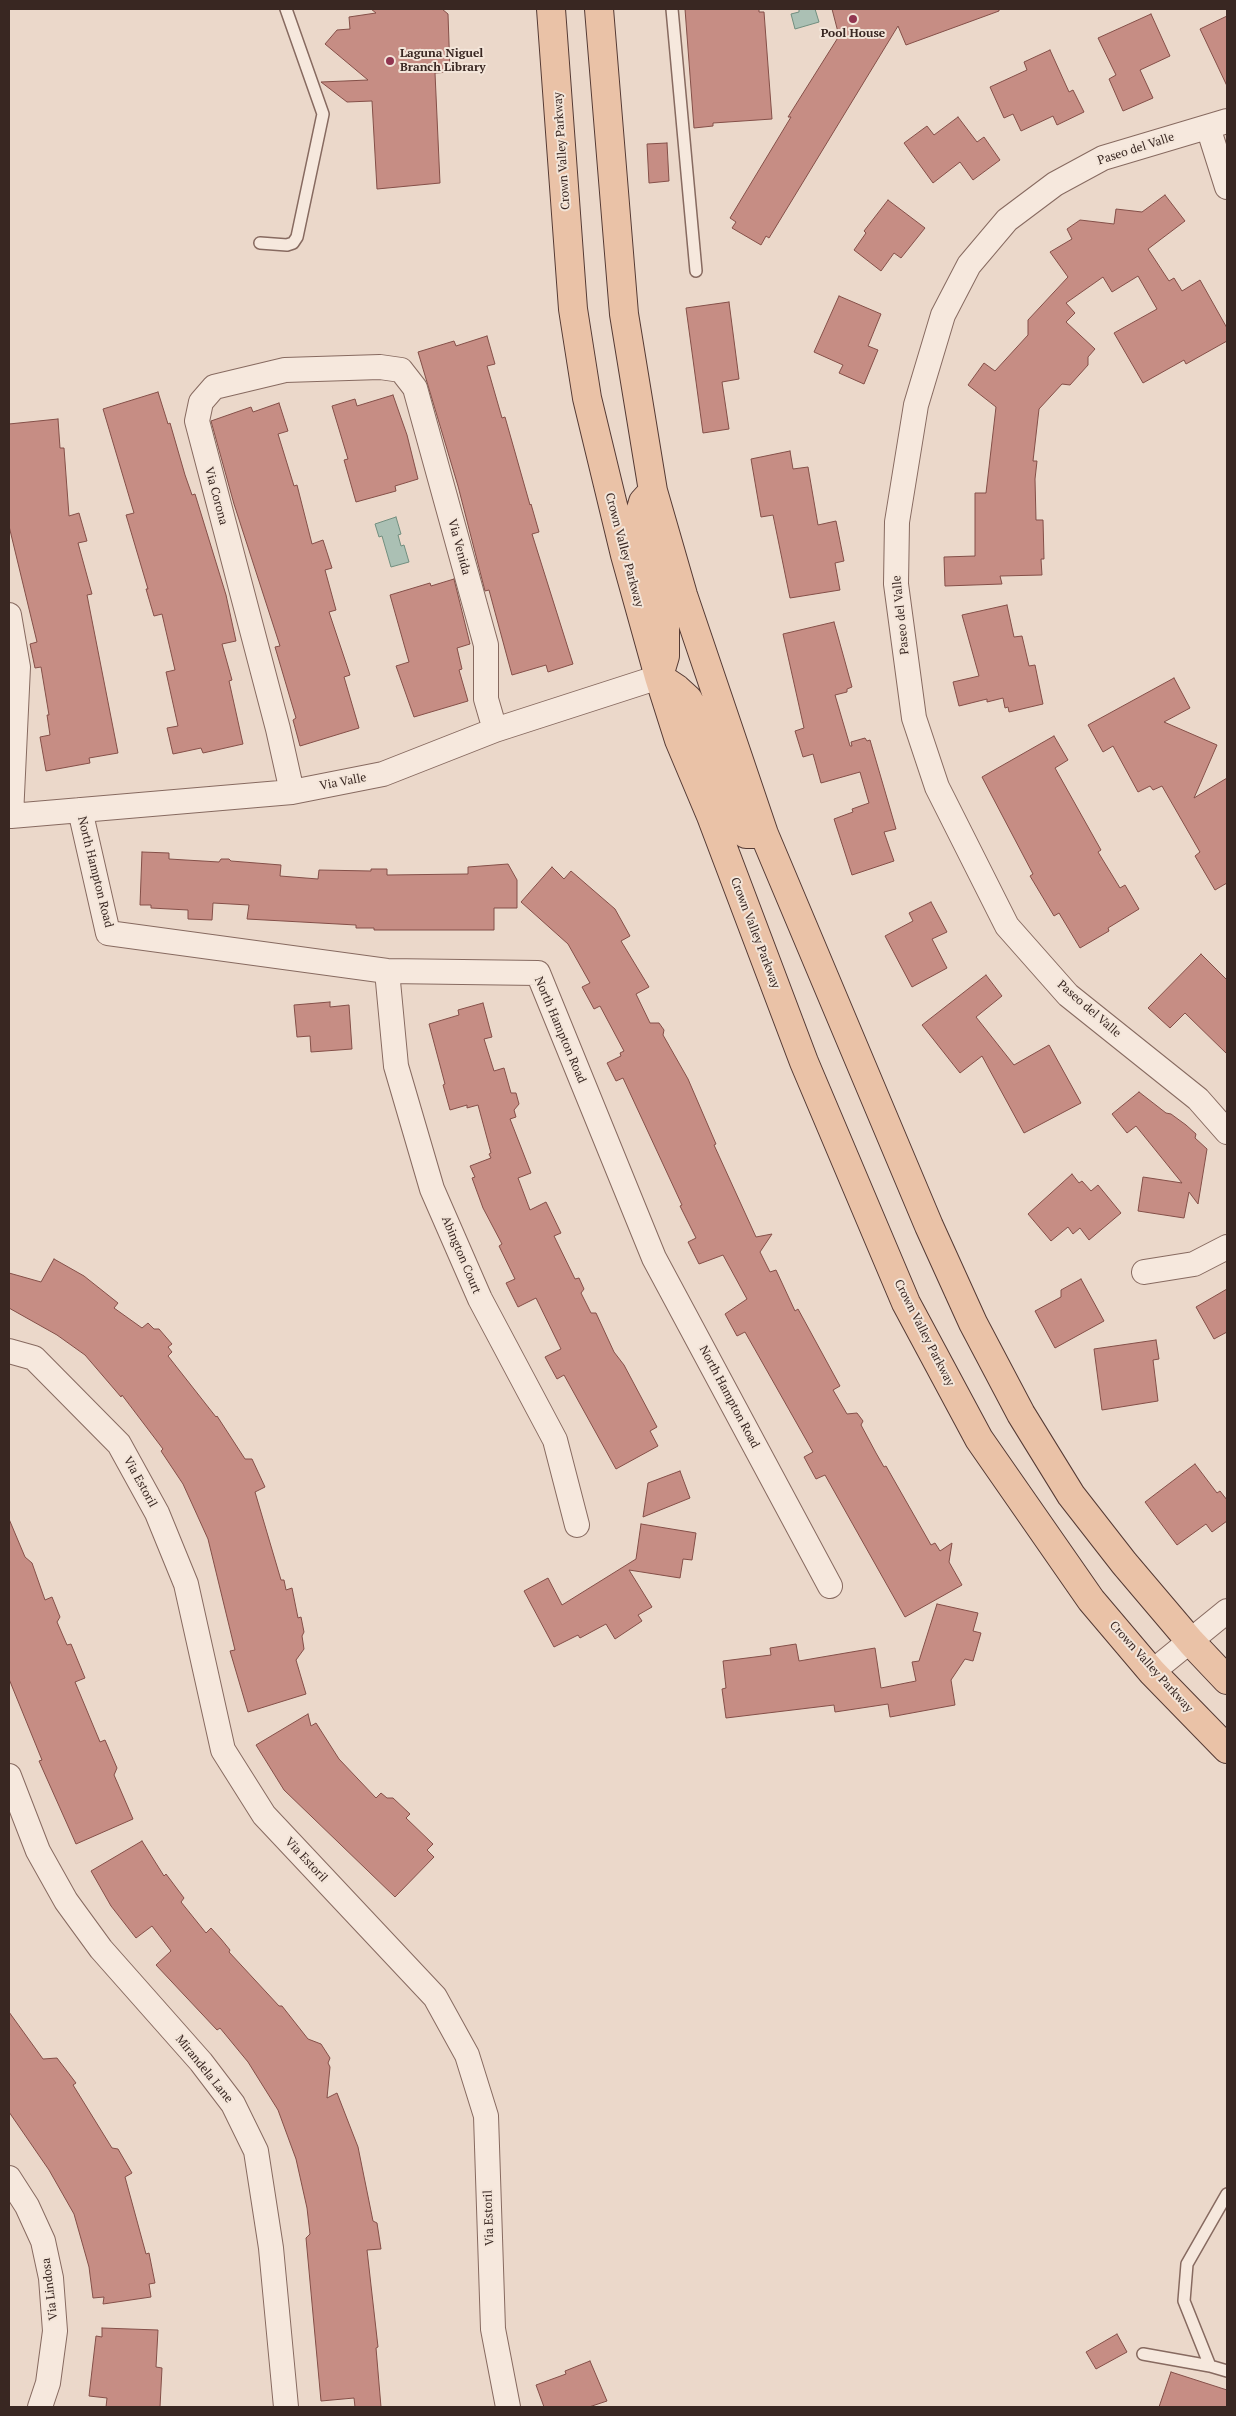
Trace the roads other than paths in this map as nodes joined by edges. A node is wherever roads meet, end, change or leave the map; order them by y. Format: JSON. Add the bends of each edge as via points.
{"nodes":[{"id":1,"x":286,"y":9,"type":"edge"},
{"id":2,"x":551,"y":9,"type":"edge"},
{"id":3,"x":599,"y":9,"type":"edge"},
{"id":4,"x":672,"y":9,"type":"edge"},
{"id":5,"x":1218,"y":124,"type":"edge"},
{"id":6,"x":1227,"y":187,"type":"edge"},
{"id":7,"x":260,"y":243,"type":"dead end"},
{"id":8,"x":696,"y":271,"type":"dead end"},
{"id":9,"x":401,"y":370,"type":"joint"},
{"id":10,"x":653,"y":491,"type":"junction"},
{"id":11,"x":9,"y":615,"type":"edge"},
{"id":12,"x":14,"y":665,"type":"edge"},
{"id":13,"x":659,"y":677,"type":"junction"},
{"id":14,"x":495,"y":730,"type":"junction"},
{"id":15,"x":292,"y":792,"type":"junction"},
{"id":16,"x":80,"y":810,"type":"junction"},
{"id":17,"x":764,"y":834,"type":"junction"},
{"id":18,"x":387,"y":971,"type":"junction"},
{"id":19,"x":1227,"y":1132,"type":"edge"},
{"id":20,"x":1227,"y":1247,"type":"edge"},
{"id":21,"x":1144,"y":1272,"type":"dead end"},
{"id":22,"x":9,"y":1351,"type":"edge"},
{"id":23,"x":577,"y":1525,"type":"dead end"},
{"id":24,"x":830,"y":1586,"type":"dead end"},
{"id":25,"x":1227,"y":1611,"type":"edge"},
{"id":26,"x":1191,"y":1642,"type":"junction"},
{"id":27,"x":1152,"y":1672,"type":"junction"},
{"id":28,"x":1227,"y":1680,"type":"edge"},
{"id":29,"x":1227,"y":1749,"type":"edge"},
{"id":30,"x":9,"y":1776,"type":"edge"},
{"id":31,"x":9,"y":2178,"type":"edge"},
{"id":32,"x":1227,"y":2194,"type":"edge"},
{"id":33,"x":1143,"y":2354,"type":"dead end"},
{"id":34,"x":1210,"y":2366,"type":"junction"},
{"id":35,"x":1227,"y":2371,"type":"edge"},
{"id":36,"x":40,"y":2407,"type":"edge"},
{"id":37,"x":286,"y":2407,"type":"edge"},
{"id":38,"x":508,"y":2407,"type":"edge"}],
"edges":[{"from":1,"to":7,"type":"lane","via":[[323,114],[297,237],[287,246]]},
{"from":2,"to":13,"type":"main road","name":"Crown Valley Parkway","via":[[573,310],[587,398]]},
{"from":3,"to":10,"type":"main road","via":[[624,314]]},
{"from":4,"to":8,"type":"lane"},
{"from":5,"to":6,"type":"street"},
{"from":5,"to":19,"type":"street","name":"Paseo del Valle","via":[[1103,158],[1055,184],[1008,220],[968,265],[943,315],[916,405],[897,522],[896,584],[914,718],[937,787],[1007,926],[1068,995],[1198,1099]]},
{"from":9,"to":14,"type":"street","name":"Via Venida","via":[[416,388],[486,645],[486,699]]},
{"from":9,"to":15,"type":"street","name":"Via Corona","via":[[380,367],[285,370],[214,387],[201,402],[197,422]]},
{"from":10,"to":13,"type":"main road","via":[[643,502],[639,516],[665,624],[665,656]]},
{"from":10,"to":17,"type":"main road","via":[[683,595]]},
{"from":11,"to":12,"type":"street"},
{"from":12,"to":16,"type":"street","name":"Via Valle","via":[[11,816]]},
{"from":13,"to":14,"type":"street","name":"Via Valle"},
{"from":13,"to":17,"type":"main road","via":[[682,694],[694,710],[746,834]]},
{"from":13,"to":27,"type":"main road","name":"Crown Valley Parkway","via":[[679,740],[804,1062],[906,1303],[984,1446],[1091,1600]]},
{"from":14,"to":15,"type":"street","name":"Via Valle","via":[[383,774]]},
{"from":15,"to":16,"type":"street","name":"Via Valle"},
{"from":16,"to":18,"type":"street","name":"North Hampton Road","via":[[108,932]]},
{"from":17,"to":26,"type":"main road","via":[[929,1226],[986,1348],[1021,1414],[1072,1495]]},
{"from":18,"to":23,"type":"street","name":"Abington Court","via":[[396,1066],[432,1189],[480,1299],[555,1440]]},
{"from":18,"to":24,"type":"street","name":"North Hampton Road","via":[[538,973],[654,1258]]},
{"from":20,"to":21,"type":"street","via":[[1194,1264]]},
{"from":22,"to":38,"type":"street","name":"Via Estoril","via":[[34,1358],[119,1444],[157,1512],[186,1584],[223,1750],[264,1815],[435,1997],[467,2055],[486,2116],[493,2330]]},
{"from":25,"to":26,"type":"street"},
{"from":26,"to":27,"type":"street"},
{"from":26,"to":28,"type":"main road"},
{"from":27,"to":29,"type":"main road","name":"Crown Valley Parkway"},
{"from":30,"to":37,"type":"street","name":"Mirandela Lane","via":[[38,1851],[66,1901],[101,1949],[201,2062],[233,2104],[256,2151],[271,2248]]},
{"from":31,"to":36,"type":"street","name":"Via Lindosa","via":[[27,2206],[43,2241],[51,2278],[54,2331],[48,2383]]},
{"from":32,"to":34,"type":"lane","via":[[1187,2264],[1184,2301]]},
{"from":33,"to":34,"type":"lane"},
{"from":34,"to":35,"type":"lane"}]}
